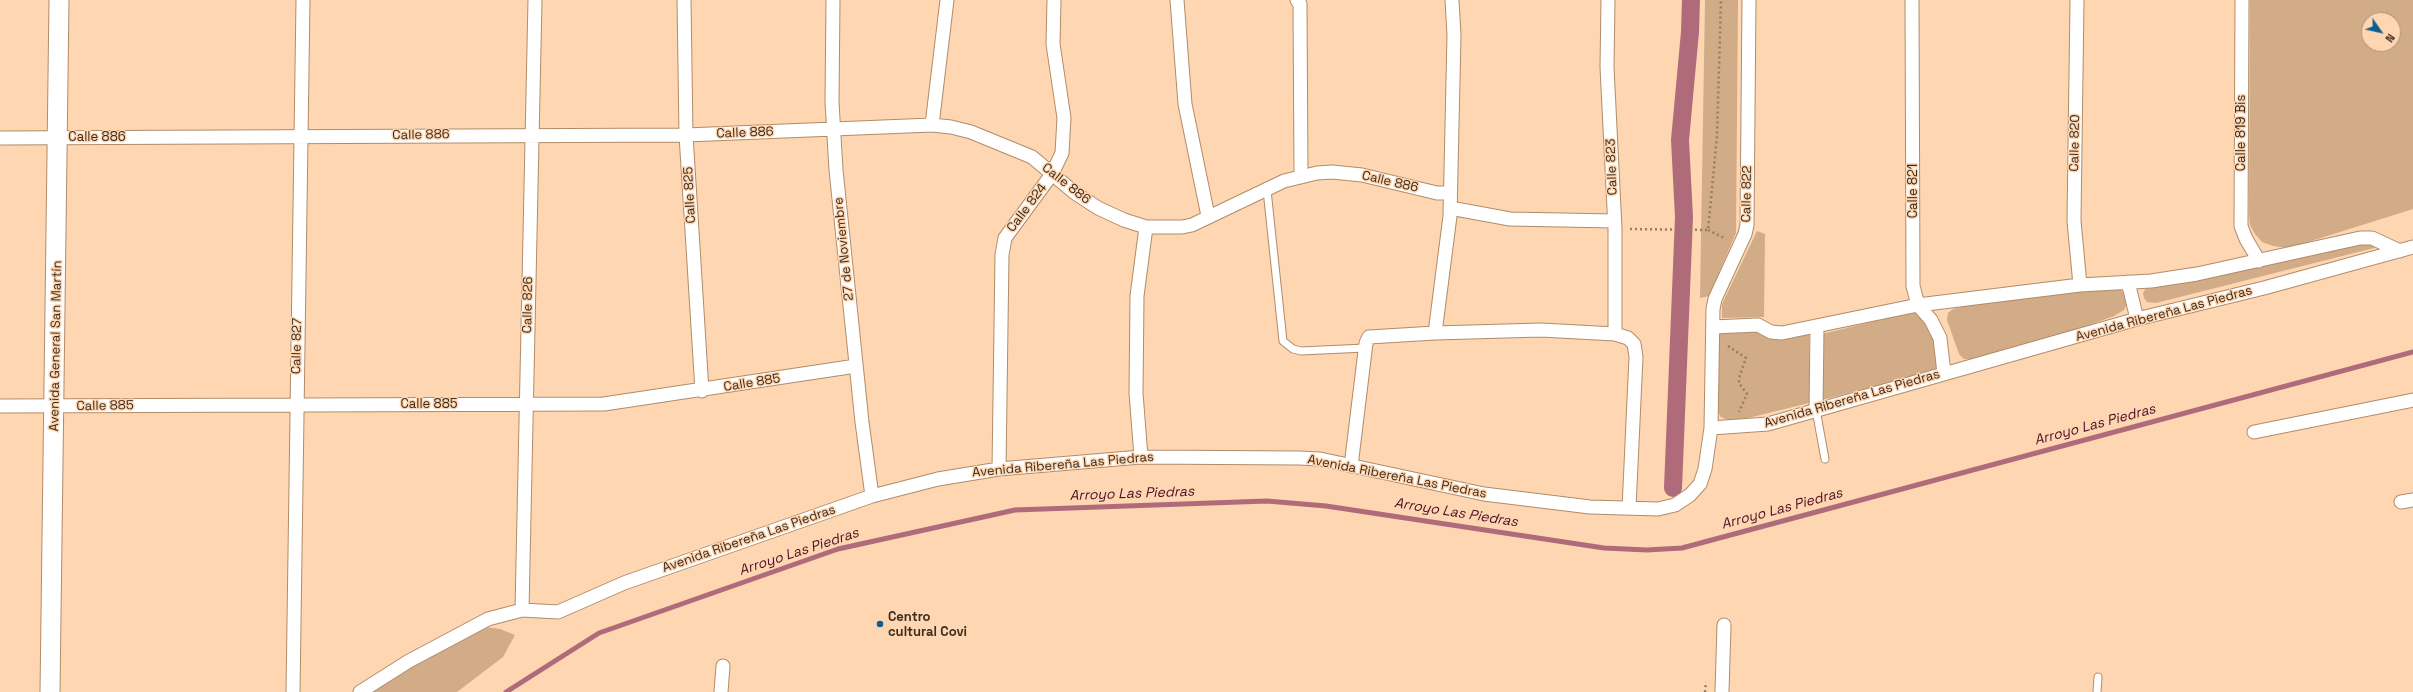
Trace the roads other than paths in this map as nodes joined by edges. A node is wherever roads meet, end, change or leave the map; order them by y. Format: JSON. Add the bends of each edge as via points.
{"nodes":[{"id":1,"x":59,"y":0,"type":"edge"},
{"id":2,"x":303,"y":0,"type":"edge"},
{"id":3,"x":535,"y":0,"type":"edge"},
{"id":4,"x":684,"y":0,"type":"edge"},
{"id":5,"x":833,"y":0,"type":"edge"},
{"id":6,"x":947,"y":0,"type":"edge"},
{"id":7,"x":1054,"y":0,"type":"edge"},
{"id":8,"x":1177,"y":0,"type":"edge"},
{"id":9,"x":1297,"y":0,"type":"edge"},
{"id":10,"x":1452,"y":0,"type":"edge"},
{"id":11,"x":1608,"y":0,"type":"edge"},
{"id":12,"x":1749,"y":0,"type":"edge"},
{"id":13,"x":1912,"y":0,"type":"edge"},
{"id":14,"x":2078,"y":0,"type":"edge"},
{"id":15,"x":2242,"y":0,"type":"edge"},
{"id":16,"x":932,"y":125,"type":"junction"},
{"id":17,"x":833,"y":130,"type":"junction"},
{"id":18,"x":531,"y":134,"type":"junction"},
{"id":19,"x":686,"y":135,"type":"junction"},
{"id":20,"x":57,"y":137,"type":"junction"},
{"id":21,"x":300,"y":137,"type":"junction"},
{"id":22,"x":0,"y":138,"type":"edge"},
{"id":23,"x":1052,"y":174,"type":"junction"},
{"id":24,"x":1301,"y":176,"type":"junction"},
{"id":25,"x":1267,"y":190,"type":"junction"},
{"id":26,"x":1450,"y":193,"type":"junction"},
{"id":27,"x":1450,"y":208,"type":"junction"},
{"id":28,"x":1208,"y":216,"type":"junction"},
{"id":29,"x":1615,"y":225,"type":"junction"},
{"id":30,"x":1146,"y":227,"type":"junction"},
{"id":31,"x":2413,"y":247,"type":"edge"},
{"id":32,"x":2400,"y":251,"type":"junction"},
{"id":33,"x":2259,"y":261,"type":"junction"},
{"id":34,"x":2128,"y":282,"type":"junction"},
{"id":35,"x":2080,"y":285,"type":"junction"},
{"id":36,"x":1918,"y":305,"type":"junction"},
{"id":37,"x":2137,"y":320,"type":"junction"},
{"id":38,"x":1713,"y":327,"type":"junction"},
{"id":39,"x":1817,"y":327,"type":"junction"},
{"id":40,"x":1435,"y":333,"type":"junction"},
{"id":41,"x":1615,"y":334,"type":"junction"},
{"id":42,"x":1365,"y":348,"type":"junction"},
{"id":43,"x":856,"y":366,"type":"junction"},
{"id":44,"x":1944,"y":373,"type":"junction"},
{"id":45,"x":702,"y":391,"type":"junction"},
{"id":46,"x":2413,"y":400,"type":"edge"},
{"id":47,"x":296,"y":404,"type":"junction"},
{"id":48,"x":527,"y":404,"type":"junction"},
{"id":49,"x":0,"y":406,"type":"edge"},
{"id":50,"x":56,"y":406,"type":"junction"},
{"id":51,"x":1816,"y":410,"type":"junction"},
{"id":52,"x":1711,"y":428,"type":"junction"},
{"id":53,"x":2254,"y":432,"type":"dead end"},
{"id":54,"x":1141,"y":457,"type":"junction"},
{"id":55,"x":1825,"y":459,"type":"dead end"},
{"id":56,"x":1351,"y":466,"type":"junction"},
{"id":57,"x":998,"y":469,"type":"junction"},
{"id":58,"x":872,"y":496,"type":"junction"},
{"id":59,"x":1629,"y":508,"type":"junction"},
{"id":60,"x":522,"y":610,"type":"junction"},
{"id":61,"x":1724,"y":625,"type":"dead end"},
{"id":62,"x":723,"y":666,"type":"dead end"},
{"id":63,"x":2098,"y":678,"type":"dead end"},
{"id":64,"x":50,"y":692,"type":"edge"},
{"id":65,"x":293,"y":692,"type":"edge"},
{"id":66,"x":360,"y":692,"type":"edge"},
{"id":67,"x":721,"y":692,"type":"edge"},
{"id":68,"x":1722,"y":692,"type":"edge"},
{"id":69,"x":2097,"y":692,"type":"edge"}],
"edges":[{"from":1,"to":20,"type":"main road","name":"Avenida General San Martín"},
{"from":2,"to":21,"type":"street","name":"Calle 827"},
{"from":3,"to":18,"type":"street","name":"Calle 826"},
{"from":4,"to":19,"type":"street","name":"Calle 825"},
{"from":5,"to":17,"type":"street","name":"27 de Noviembre"},
{"from":6,"to":16,"type":"street"},
{"from":7,"to":23,"type":"street","name":"Calle 824","via":[[1053,44],[1064,118],[1062,153]]},
{"from":8,"to":28,"type":"street","via":[[1185,104]]},
{"from":9,"to":24,"type":"street","via":[[1300,4]]},
{"from":10,"to":26,"type":"street","via":[[1454,35]]},
{"from":11,"to":29,"type":"street","name":"Calle 823","via":[[1607,67]]},
{"from":12,"to":38,"type":"street","name":"Calle 822","via":[[1747,225],[1715,299]]},
{"from":13,"to":36,"type":"street","name":"Calle 821","via":[[1913,286]]},
{"from":14,"to":35,"type":"street","name":"Calle 820","via":[[2074,221]]},
{"from":15,"to":33,"type":"street","name":"Calle 819 Bis","via":[[2241,226]]},
{"from":16,"to":17,"type":"street","name":"Calle 886"},
{"from":16,"to":23,"type":"street","name":"Calle 886","via":[[971,132],[1020,152],[1032,157]]},
{"from":17,"to":19,"type":"street","name":"Calle 886"},
{"from":17,"to":43,"type":"street","name":"27 de Noviembre"},
{"from":18,"to":19,"type":"street","name":"Calle 886"},
{"from":18,"to":21,"type":"street","name":"Calle 886"},
{"from":18,"to":48,"type":"street","name":"Calle 826"},
{"from":19,"to":45,"type":"street","name":"Calle 825"},
{"from":20,"to":21,"type":"street","name":"Calle 886"},
{"from":20,"to":22,"type":"street","name":"Calle 886"},
{"from":20,"to":50,"type":"main road","name":"Avenida General San Martín"},
{"from":21,"to":47,"type":"street","name":"Calle 827"},
{"from":23,"to":30,"type":"street","name":"Calle 886","via":[[1098,208]]},
{"from":23,"to":57,"type":"street","name":"Calle 824","via":[[1005,238],[1002,255]]},
{"from":24,"to":25,"type":"street","name":"Calle 886"},
{"from":24,"to":26,"type":"street","name":"Calle 886","via":[[1342,172],[1437,193]]},
{"from":25,"to":28,"type":"street","name":"Calle 886"},
{"from":25,"to":42,"type":"lane","via":[[1284,341],[1293,349],[1302,351]]},
{"from":26,"to":27,"type":"street"},
{"from":27,"to":29,"type":"street","via":[[1510,219]]},
{"from":27,"to":40,"type":"street"},
{"from":28,"to":30,"type":"street","name":"Calle 886","via":[[1182,227]]},
{"from":29,"to":41,"type":"street","name":"Calle 823"},
{"from":30,"to":54,"type":"street","via":[[1137,296],[1136,393]]},
{"from":31,"to":32,"type":"street","name":"Avenida Ribereña Las Piedras"},
{"from":32,"to":33,"type":"street","name":"Avenida Ribereña Las Piedras","via":[[2372,238],[2364,238]]},
{"from":32,"to":37,"type":"street","name":"Avenida Ribereña Las Piedras"},
{"from":33,"to":34,"type":"street","name":"Avenida Ribereña Las Piedras","via":[[2197,274]]},
{"from":34,"to":35,"type":"street","name":"Avenida Ribereña Las Piedras"},
{"from":34,"to":37,"type":"street"},
{"from":35,"to":36,"type":"street","name":"Avenida Ribereña Las Piedras"},
{"from":36,"to":39,"type":"street","name":"Avenida Ribereña Las Piedras"},
{"from":36,"to":44,"type":"street","name":"Calle 821","via":[[1940,338]]},
{"from":37,"to":44,"type":"street","name":"Avenida Ribereña Las Piedras"},
{"from":38,"to":39,"type":"street","name":"Avenida Ribereña Las Piedras","via":[[1758,325],[1771,332],[1782,333]]},
{"from":38,"to":52,"type":"street","name":"Calle 822"},
{"from":39,"to":51,"type":"street"},
{"from":40,"to":41,"type":"street","via":[[1541,330]]},
{"from":40,"to":42,"type":"street","via":[[1369,337]]},
{"from":41,"to":59,"type":"street","via":[[1628,338],[1634,344],[1636,357]]},
{"from":42,"to":56,"type":"street"},
{"from":43,"to":45,"type":"street","name":"Calle 885"},
{"from":43,"to":58,"type":"street","name":"27 de Noviembre"},
{"from":44,"to":51,"type":"street","name":"Avenida Ribereña Las Piedras"},
{"from":45,"to":48,"type":"street","name":"Calle 885","via":[[604,404]]},
{"from":46,"to":53,"type":"street"},
{"from":47,"to":48,"type":"street","name":"Calle 885"},
{"from":47,"to":50,"type":"street","name":"Calle 885"},
{"from":47,"to":65,"type":"street","name":"Calle 827"},
{"from":48,"to":60,"type":"street","name":"Calle 826"},
{"from":49,"to":50,"type":"street","name":"Calle 885"},
{"from":50,"to":64,"type":"main road","name":"Avenida General San Martín"},
{"from":51,"to":52,"type":"street","name":"Avenida Ribereña Las Piedras","via":[[1768,424]]},
{"from":51,"to":55,"type":"lane"},
{"from":52,"to":59,"type":"street","name":"Avenida Ribereña Las Piedras","via":[[1705,470],[1700,484],[1690,495],[1675,505],[1658,509]]},
{"from":54,"to":56,"type":"street","name":"Avenida Ribereña Las Piedras","via":[[1299,458]]},
{"from":54,"to":57,"type":"street","name":"Avenida Ribereña Las Piedras"},
{"from":56,"to":59,"type":"street","name":"Avenida Ribereña Las Piedras","via":[[1484,494],[1590,507]]},
{"from":57,"to":58,"type":"street","name":"Avenida Ribereña Las Piedras","via":[[938,479]]},
{"from":58,"to":60,"type":"street","name":"Avenida Ribereña Las Piedras","via":[[624,583],[558,612]]},
{"from":60,"to":66,"type":"street","name":"Avenida Ribereña Las Piedras","via":[[506,613],[470,627]]},
{"from":61,"to":68,"type":"street"},
{"from":62,"to":67,"type":"street"},
{"from":63,"to":69,"type":"lane"}]}
